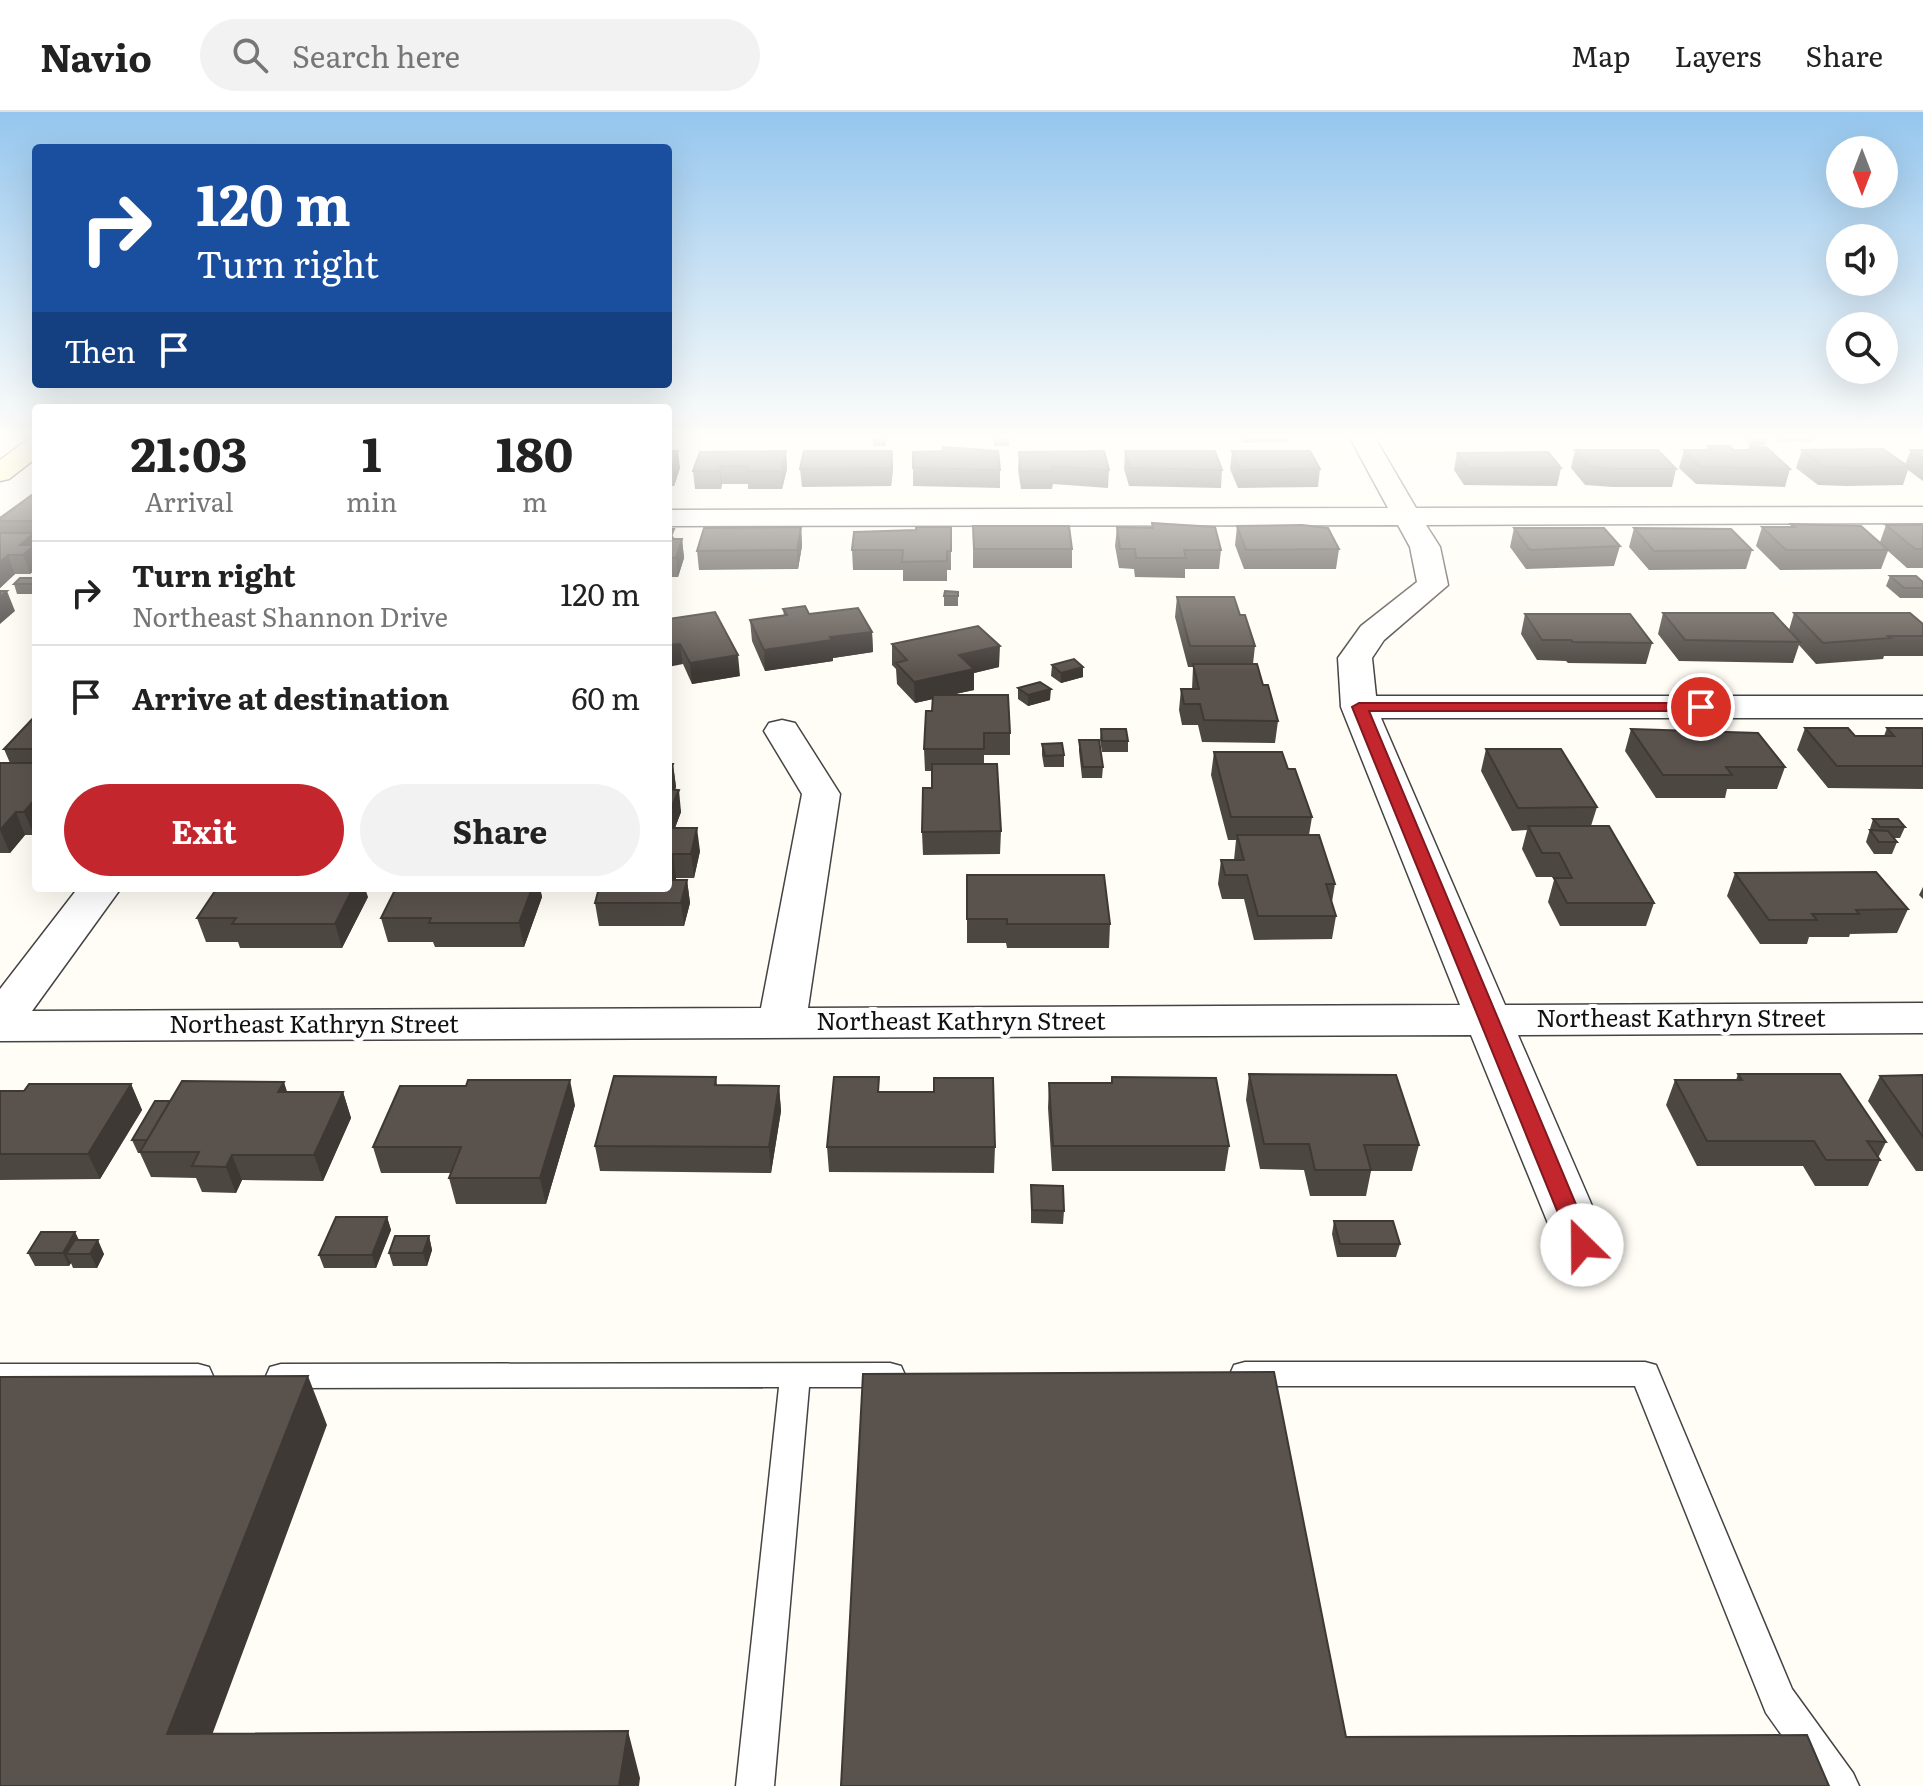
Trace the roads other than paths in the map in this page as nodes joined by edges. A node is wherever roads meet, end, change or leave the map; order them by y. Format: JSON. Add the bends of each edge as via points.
{"nodes":[{"id":1,"x":1635,"y":516,"type":"edge"},
{"id":2,"x":1408,"y":517,"type":"junction"},
{"id":3,"x":672,"y":518,"type":"edge"},
{"id":4,"x":1359,"y":707,"type":"junction"},
{"id":5,"x":1923,"y":707,"type":"edge"},
{"id":6,"x":782,"y":731,"type":"dead end"},
{"id":7,"x":97,"y":892,"type":"edge"},
{"id":8,"x":1923,"y":1018,"type":"edge"},
{"id":9,"x":1489,"y":1021,"type":"junction"},
{"id":10,"x":782,"y":1022,"type":"junction"},
{"id":11,"x":0,"y":1024,"type":"edge"},
{"id":12,"x":1582,"y":1245,"type":"dead end"},
{"id":13,"x":1221,"y":1374,"type":"edge"},
{"id":14,"x":795,"y":1375,"type":"junction"},
{"id":15,"x":921,"y":1375,"type":"edge"},
{"id":16,"x":0,"y":1376,"type":"edge"},
{"id":17,"x":220,"y":1376,"type":"edge"},
{"id":18,"x":252,"y":1376,"type":"edge"},
{"id":19,"x":755,"y":1786,"type":"edge"},
{"id":20,"x":1840,"y":1786,"type":"edge"}],
"edges":[{"from":1,"to":2,"type":"street"},
{"from":2,"to":3,"type":"street"},
{"from":2,"to":4,"type":"street","via":[[1425,547],[1433,585],[1372,633],[1355,658]]},
{"from":4,"to":5,"type":"street"},
{"from":4,"to":9,"type":"street"},
{"from":6,"to":10,"type":"street","via":[[821,794]]},
{"from":7,"to":11,"type":"street"},
{"from":8,"to":9,"type":"street","name":"Northeast Kathryn Street"},
{"from":9,"to":10,"type":"street","name":"Northeast Kathryn Street"},
{"from":9,"to":12,"type":"street"},
{"from":10,"to":11,"type":"street","name":"Northeast Kathryn Street"},
{"from":13,"to":20,"type":"lane","via":[[1645,1374],[1779,1701]]},
{"from":14,"to":15,"type":"lane"},
{"from":14,"to":18,"type":"lane"},
{"from":14,"to":19,"type":"lane"},
{"from":16,"to":17,"type":"lane"}]}
